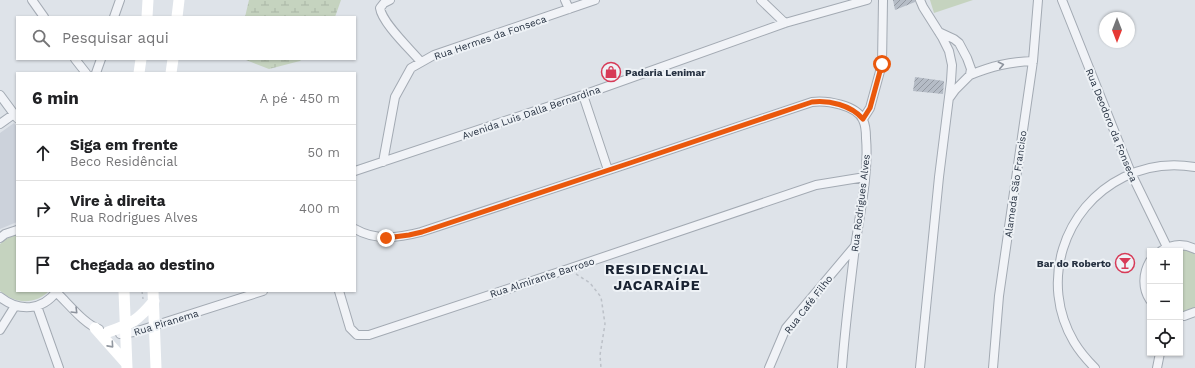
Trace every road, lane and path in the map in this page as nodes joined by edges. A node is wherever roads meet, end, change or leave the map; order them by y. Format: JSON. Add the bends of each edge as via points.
{"nodes":[{"id":1,"x":32,"y":0,"type":"edge"},
{"id":2,"x":120,"y":0,"type":"edge"},
{"id":3,"x":148,"y":0,"type":"edge"},
{"id":4,"x":179,"y":0,"type":"edge"},
{"id":5,"x":390,"y":0,"type":"edge"},
{"id":6,"x":566,"y":0,"type":"edge"},
{"id":7,"x":595,"y":0,"type":"edge"},
{"id":8,"x":761,"y":0,"type":"edge"},
{"id":9,"x":867,"y":0,"type":"edge"},
{"id":10,"x":884,"y":0,"type":"edge"},
{"id":11,"x":920,"y":0,"type":"edge"},
{"id":12,"x":1038,"y":0,"type":"edge"},
{"id":13,"x":1062,"y":0,"type":"edge"},
{"id":14,"x":569,"y":9,"type":"junction"},
{"id":15,"x":43,"y":16,"type":"edge"},
{"id":16,"x":114,"y":16,"type":"edge"},
{"id":17,"x":147,"y":16,"type":"edge"},
{"id":18,"x":177,"y":16,"type":"edge"},
{"id":19,"x":785,"y":23,"type":"junction"},
{"id":20,"x":939,"y":32,"type":"junction"},
{"id":21,"x":76,"y":60,"type":"edge"},
{"id":22,"x":100,"y":60,"type":"edge"},
{"id":23,"x":141,"y":60,"type":"edge"},
{"id":24,"x":173,"y":60,"type":"edge"},
{"id":25,"x":1033,"y":61,"type":"junction"},
{"id":26,"x":421,"y":62,"type":"junction"},
{"id":27,"x":85,"y":72,"type":"edge"},
{"id":28,"x":96,"y":72,"type":"edge"},
{"id":29,"x":139,"y":72,"type":"edge"},
{"id":30,"x":171,"y":72,"type":"edge"},
{"id":31,"x":970,"y":74,"type":"junction"},
{"id":32,"x":0,"y":95,"type":"edge"},
{"id":33,"x":583,"y":95,"type":"junction"},
{"id":34,"x":950,"y":98,"type":"junction"},
{"id":35,"x":16,"y":116,"type":"edge"},
{"id":36,"x":863,"y":119,"type":"junction"},
{"id":37,"x":0,"y":124,"type":"edge"},
{"id":38,"x":384,"y":162,"type":"junction"},
{"id":39,"x":1195,"y":167,"type":"edge"},
{"id":40,"x":608,"y":170,"type":"junction"},
{"id":41,"x":356,"y":171,"type":"edge"},
{"id":42,"x":1132,"y":173,"type":"junction"},
{"id":43,"x":865,"y":176,"type":"junction"},
{"id":44,"x":356,"y":229,"type":"edge"},
{"id":45,"x":16,"y":230,"type":"edge"},
{"id":46,"x":0,"y":238,"type":"edge"},
{"id":47,"x":856,"y":246,"type":"junction"},
{"id":48,"x":1164,"y":248,"type":"edge"},
{"id":49,"x":1168,"y":248,"type":"edge"},
{"id":50,"x":1195,"y":249,"type":"edge"},
{"id":51,"x":1147,"y":268,"type":"edge"},
{"id":52,"x":568,"y":269,"type":"junction"},
{"id":53,"x":57,"y":292,"type":"edge"},
{"id":54,"x":124,"y":292,"type":"edge"},
{"id":55,"x":260,"y":292,"type":"edge"},
{"id":56,"x":339,"y":292,"type":"edge"},
{"id":57,"x":1147,"y":294,"type":"edge"},
{"id":58,"x":154,"y":296,"type":"edge"},
{"id":59,"x":0,"y":297,"type":"edge"},
{"id":60,"x":15,"y":306,"type":"junction"},
{"id":61,"x":37,"y":306,"type":"junction"},
{"id":62,"x":1195,"y":312,"type":"edge"},
{"id":63,"x":1183,"y":316,"type":"edge"},
{"id":64,"x":154,"y":326,"type":"junction"},
{"id":65,"x":95,"y":328,"type":"junction"},
{"id":66,"x":0,"y":330,"type":"edge"},
{"id":67,"x":126,"y":330,"type":"junction"},
{"id":68,"x":108,"y":332,"type":"joint"},
{"id":69,"x":1159,"y":356,"type":"edge"},
{"id":70,"x":127,"y":365,"type":"edge"},
{"id":71,"x":59,"y":368,"type":"edge"},
{"id":72,"x":156,"y":368,"type":"edge"},
{"id":73,"x":600,"y":368,"type":"edge"},
{"id":74,"x":769,"y":368,"type":"edge"},
{"id":75,"x":842,"y":368,"type":"edge"},
{"id":76,"x":920,"y":368,"type":"edge"},
{"id":77,"x":993,"y":368,"type":"edge"},
{"id":78,"x":1095,"y":368,"type":"edge"},
{"id":79,"x":1157,"y":368,"type":"edge"}],
"edges":[{"from":1,"to":15,"type":"street"},
{"from":2,"to":16,"type":"street"},
{"from":3,"to":17,"type":"main road"},
{"from":4,"to":18,"type":"main road"},
{"from":5,"to":26,"type":"street","via":[[380,8],[381,13]]},
{"from":6,"to":14,"type":"street"},
{"from":7,"to":14,"type":"street","name":"Rua Hermes da Fonseca"},
{"from":8,"to":19,"type":"street"},
{"from":9,"to":19,"type":"street","name":"Avenida Luis Dalla Bernardina"},
{"from":10,"to":36,"type":"street","via":[[882,64],[870,108]]},
{"from":11,"to":20,"type":"street"},
{"from":12,"to":25,"type":"street","name":"Alameda São Franciso"},
{"from":13,"to":42,"type":"street","name":"Rua Deodoro da Fonseca"},
{"from":14,"to":26,"type":"street","name":"Rua Hermes da Fonseca","via":[[434,55]]},
{"from":19,"to":33,"type":"street","name":"Avenida Luis Dalla Bernardina"},
{"from":20,"to":31,"type":"street","via":[[959,43],[971,69]]},
{"from":20,"to":34,"type":"street","via":[[949,51],[952,65]]},
{"from":21,"to":27,"type":"street"},
{"from":22,"to":28,"type":"street"},
{"from":23,"to":29,"type":"main road"},
{"from":24,"to":30,"type":"main road"},
{"from":31,"to":25,"type":"street","one_way":true,"via":[[988,67]]},
{"from":25,"to":77,"type":"street","name":"Alameda São Franciso","via":[[999,296]]},
{"from":26,"to":38,"type":"street","name":"Rua Hermes da Fonseca","via":[[411,68],[395,97]]},
{"from":31,"to":34,"type":"street"},
{"from":32,"to":35,"type":"street"},
{"from":33,"to":38,"type":"street","name":"Avenida Luis Dalla Bernardina"},
{"from":33,"to":40,"type":"street"},
{"from":34,"to":76,"type":"street"},
{"from":35,"to":37,"type":"street"},
{"from":36,"to":40,"type":"street","via":[[858,113],[838,104],[812,102]]},
{"from":36,"to":43,"type":"street","name":"Rua Rodrigues Alves","via":[[867,143]]},
{"from":38,"to":41,"type":"street","name":"Avenida Luis Dalla Bernardina"},
{"from":39,"to":42,"type":"street","via":[[1168,165]]},
{"from":40,"to":44,"type":"street","via":[[409,235],[386,238],[368,235]]},
{"from":42,"to":48,"type":"street","name":"Rua Deodoro da Fonseca"},
{"from":42,"to":78,"type":"street","via":[[1110,185],[1086,205],[1075,220],[1061,254],[1058,272],[1060,308],[1074,342]]},
{"from":43,"to":47,"type":"street","name":"Rua Rodrigues Alves"},
{"from":43,"to":52,"type":"street","name":"Rua Almirante Barroso","via":[[816,185]]},
{"from":45,"to":46,"type":"street"},
{"from":47,"to":74,"type":"street","name":"Rua Café Filho","via":[[786,328]]},
{"from":47,"to":75,"type":"street","name":"Rua Rodrigues Alves"},
{"from":49,"to":50,"type":"street","via":[[1178,245]]},
{"from":51,"to":57,"type":"street","via":[[1144,274]]},
{"from":52,"to":56,"type":"street","name":"Rua Almirante Barroso","via":[[368,335],[357,335],[350,328]]},
{"from":52,"to":73,"type":"path","via":[[590,283],[601,297],[604,324]]},
{"from":53,"to":61,"type":"street"},
{"from":53,"to":65,"type":"street","one_way":true},
{"from":54,"to":67,"type":"main road"},
{"from":55,"to":64,"type":"street","name":"Rua Piranema"},
{"from":58,"to":64,"type":"main road"},
{"from":58,"to":67,"type":"main road","via":[[144,313]]},
{"from":59,"to":60,"type":"street"},
{"from":60,"to":61,"type":"street"},
{"from":60,"to":66,"type":"street"},
{"from":61,"to":71,"type":"street"},
{"from":62,"to":63,"type":"street"},
{"from":64,"to":67,"type":"street","name":"Rua Piranema"},
{"from":64,"to":72,"type":"main road"},
{"from":65,"to":68,"type":"street"},
{"from":65,"to":70,"type":"main road","one_way":true},
{"from":67,"to":68,"type":"main road"},
{"from":67,"to":70,"type":"main road"},
{"from":69,"to":79,"type":"street"}]}
